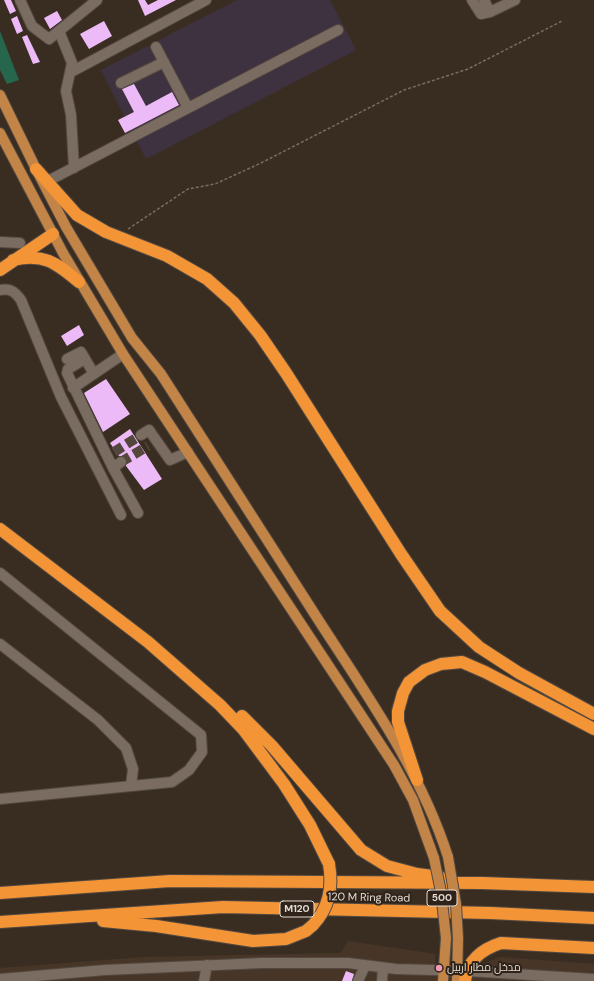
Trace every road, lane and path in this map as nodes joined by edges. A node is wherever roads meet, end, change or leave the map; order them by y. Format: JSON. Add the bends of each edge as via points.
{"nodes":[{"id":1,"x":20,"y":0,"type":"edge"},
{"id":2,"x":97,"y":0,"type":"edge"},
{"id":3,"x":206,"y":0,"type":"edge"},
{"id":4,"x":472,"y":0,"type":"edge"},
{"id":5,"x":484,"y":0,"type":"edge"},
{"id":6,"x":512,"y":1,"type":"edge"},
{"id":7,"x":490,"y":12,"type":"junction"},
{"id":8,"x":562,"y":21,"type":"dead end"},
{"id":9,"x":338,"y":30,"type":"dead end"},
{"id":10,"x":59,"y":31,"type":"junction"},
{"id":11,"x":156,"y":47,"type":"dead end"},
{"id":12,"x":164,"y":62,"type":"junction"},
{"id":13,"x":72,"y":72,"type":"junction"},
{"id":14,"x":121,"y":83,"type":"dead end"},
{"id":15,"x":0,"y":95,"type":"edge"},
{"id":16,"x":188,"y":108,"type":"junction"},
{"id":17,"x":0,"y":133,"type":"edge"},
{"id":18,"x":74,"y":168,"type":"junction"},
{"id":19,"x":36,"y":170,"type":"junction"},
{"id":20,"x":46,"y":182,"type":"junction"},
{"id":21,"x":66,"y":227,"type":"junction"},
{"id":22,"x":127,"y":230,"type":"dead end"},
{"id":23,"x":53,"y":234,"type":"junction"},
{"id":24,"x":0,"y":242,"type":"edge"},
{"id":25,"x":20,"y":243,"type":"dead end"},
{"id":26,"x":13,"y":260,"type":"junction"},
{"id":27,"x":0,"y":270,"type":"edge"},
{"id":28,"x":80,"y":282,"type":"junction"},
{"id":29,"x":0,"y":290,"type":"edge"},
{"id":30,"x":132,"y":338,"type":"junction"},
{"id":31,"x":121,"y":350,"type":"junction"},
{"id":32,"x":67,"y":359,"type":"dead end"},
{"id":33,"x":85,"y":359,"type":"junction"},
{"id":34,"x":94,"y":374,"type":"junction"},
{"id":35,"x":73,"y":388,"type":"junction"},
{"id":36,"x":141,"y":435,"type":"dead end"},
{"id":37,"x":188,"y":452,"type":"junction"},
{"id":38,"x":132,"y":501,"type":"junction"},
{"id":39,"x":138,"y":513,"type":"dead end"},
{"id":40,"x":0,"y":529,"type":"edge"},
{"id":41,"x":0,"y":573,"type":"edge"},
{"id":42,"x":148,"y":642,"type":"junction"},
{"id":43,"x":0,"y":644,"type":"edge"},
{"id":44,"x":594,"y":714,"type":"edge"},
{"id":45,"x":594,"y":729,"type":"edge"},
{"id":46,"x":417,"y":780,"type":"junction"},
{"id":47,"x":131,"y":786,"type":"junction"},
{"id":48,"x":0,"y":799,"type":"edge"},
{"id":49,"x":482,"y":883,"type":"junction"},
{"id":50,"x":594,"y":886,"type":"edge"},
{"id":51,"x":0,"y":893,"type":"edge"},
{"id":52,"x":594,"y":918,"type":"edge"},
{"id":53,"x":31,"y":919,"type":"junction"},
{"id":54,"x":0,"y":922,"type":"edge"},
{"id":55,"x":594,"y":948,"type":"edge"},
{"id":56,"x":207,"y":965,"type":"junction"},
{"id":57,"x":365,"y":966,"type":"junction"},
{"id":58,"x":382,"y":968,"type":"junction"},
{"id":59,"x":424,"y":970,"type":"junction"},
{"id":60,"x":443,"y":970,"type":"junction"},
{"id":61,"x":461,"y":976,"type":"edge"},
{"id":62,"x":0,"y":979,"type":"edge"},
{"id":63,"x":594,"y":979,"type":"edge"},
{"id":64,"x":204,"y":981,"type":"edge"},
{"id":65,"x":358,"y":981,"type":"edge"},
{"id":66,"x":382,"y":981,"type":"edge"},
{"id":67,"x":423,"y":981,"type":"edge"},
{"id":68,"x":443,"y":981,"type":"edge"}],
"edges":[{"from":1,"to":10,"type":"street","via":[[32,26],[43,36],[49,39]]},
{"from":2,"to":10,"type":"street"},
{"from":3,"to":13,"type":"street"},
{"from":4,"to":7,"type":"street","via":[[481,14]]},
{"from":5,"to":7,"type":"street"},
{"from":6,"to":7,"type":"street"},
{"from":8,"to":22,"type":"path","via":[[468,69],[404,90],[215,184],[188,189]]},
{"from":9,"to":16,"type":"street"},
{"from":10,"to":13,"type":"street","via":[[72,63]]},
{"from":11,"to":12,"type":"street"},
{"from":12,"to":14,"type":"street"},
{"from":12,"to":16,"type":"street"},
{"from":13,"to":18,"type":"street","via":[[66,91],[71,115]]},
{"from":15,"to":19,"type":"main road"},
{"from":16,"to":18,"type":"street"},
{"from":17,"to":23,"type":"main road"},
{"from":18,"to":20,"type":"street"},
{"from":19,"to":20,"type":"highway"},
{"from":19,"to":21,"type":"main road"},
{"from":20,"to":44,"type":"highway","via":[[77,215],[106,232],[167,256],[207,279],[234,303],[286,373],[440,611],[479,647],[519,673]]},
{"from":21,"to":23,"type":"main road"},
{"from":21,"to":30,"type":"main road"},
{"from":23,"to":26,"type":"highway"},
{"from":23,"to":28,"type":"main road"},
{"from":24,"to":25,"type":"street"},
{"from":26,"to":27,"type":"highway"},
{"from":26,"to":28,"type":"highway","via":[[30,257],[46,259],[60,266]]},
{"from":28,"to":31,"type":"main road"},
{"from":29,"to":38,"type":"street","via":[[10,289],[22,300],[61,397],[119,511]]},
{"from":30,"to":31,"type":"main road"},
{"from":30,"to":46,"type":"main road","via":[[161,374],[355,676]]},
{"from":31,"to":34,"type":"street"},
{"from":31,"to":37,"type":"main road"},
{"from":32,"to":33,"type":"street","via":[[80,352]]},
{"from":33,"to":34,"type":"street"},
{"from":33,"to":35,"type":"street","via":[[67,370]]},
{"from":34,"to":35,"type":"street"},
{"from":35,"to":38,"type":"street","via":[[117,465]]},
{"from":36,"to":37,"type":"street","via":[[149,430],[152,443],[170,460]]},
{"from":37,"to":60,"type":"main road","number":"500","bridge":true,"via":[[394,765],[413,800],[434,858],[441,892],[446,938]]},
{"from":38,"to":39,"type":"street"},
{"from":40,"to":42,"type":"highway"},
{"from":41,"to":47,"type":"street","via":[[201,734],[202,752],[189,770],[172,782]]},
{"from":42,"to":49,"type":"highway","via":[[168,654],[227,702],[272,746],[361,850],[378,862],[401,870]]},
{"from":42,"to":53,"type":"highway","bridge":true,"via":[[220,705],[243,729],[284,784],[310,825],[329,864],[329,897],[313,925],[306,931],[286,939],[253,941],[120,922]]},
{"from":43,"to":47,"type":"street","via":[[98,720],[126,748],[133,769]]},
{"from":45,"to":46,"type":"highway","via":[[474,667],[462,662],[441,664],[425,670],[409,682],[398,711],[398,722]]},
{"from":46,"to":61,"type":"main road","bridge":true,"via":[[432,811],[448,857],[456,904]]},
{"from":47,"to":48,"type":"street"},
{"from":49,"to":50,"type":"highway","name":"120 M Ring Road","via":[[578,888]]},
{"from":49,"to":51,"type":"highway","name":"120 M Ring Road","via":[[170,881]]},
{"from":52,"to":53,"type":"highway","name":"120 M Ring Road","number":"M120","via":[[223,907]]},
{"from":53,"to":54,"type":"highway","name":"120 M Ring Road","number":"M120"},
{"from":55,"to":61,"type":"highway","via":[[501,943],[480,953]]},
{"from":56,"to":57,"type":"street","via":[[344,963]]},
{"from":56,"to":62,"type":"street"},
{"from":56,"to":64,"type":"street"},
{"from":57,"to":58,"type":"street"},
{"from":57,"to":65,"type":"street"},
{"from":58,"to":59,"type":"street"},
{"from":58,"to":66,"type":"street"},
{"from":59,"to":60,"type":"street"},
{"from":59,"to":67,"type":"street"},
{"from":60,"to":61,"type":"street"},
{"from":60,"to":68,"type":"main road"},
{"from":61,"to":63,"type":"street"}]}
